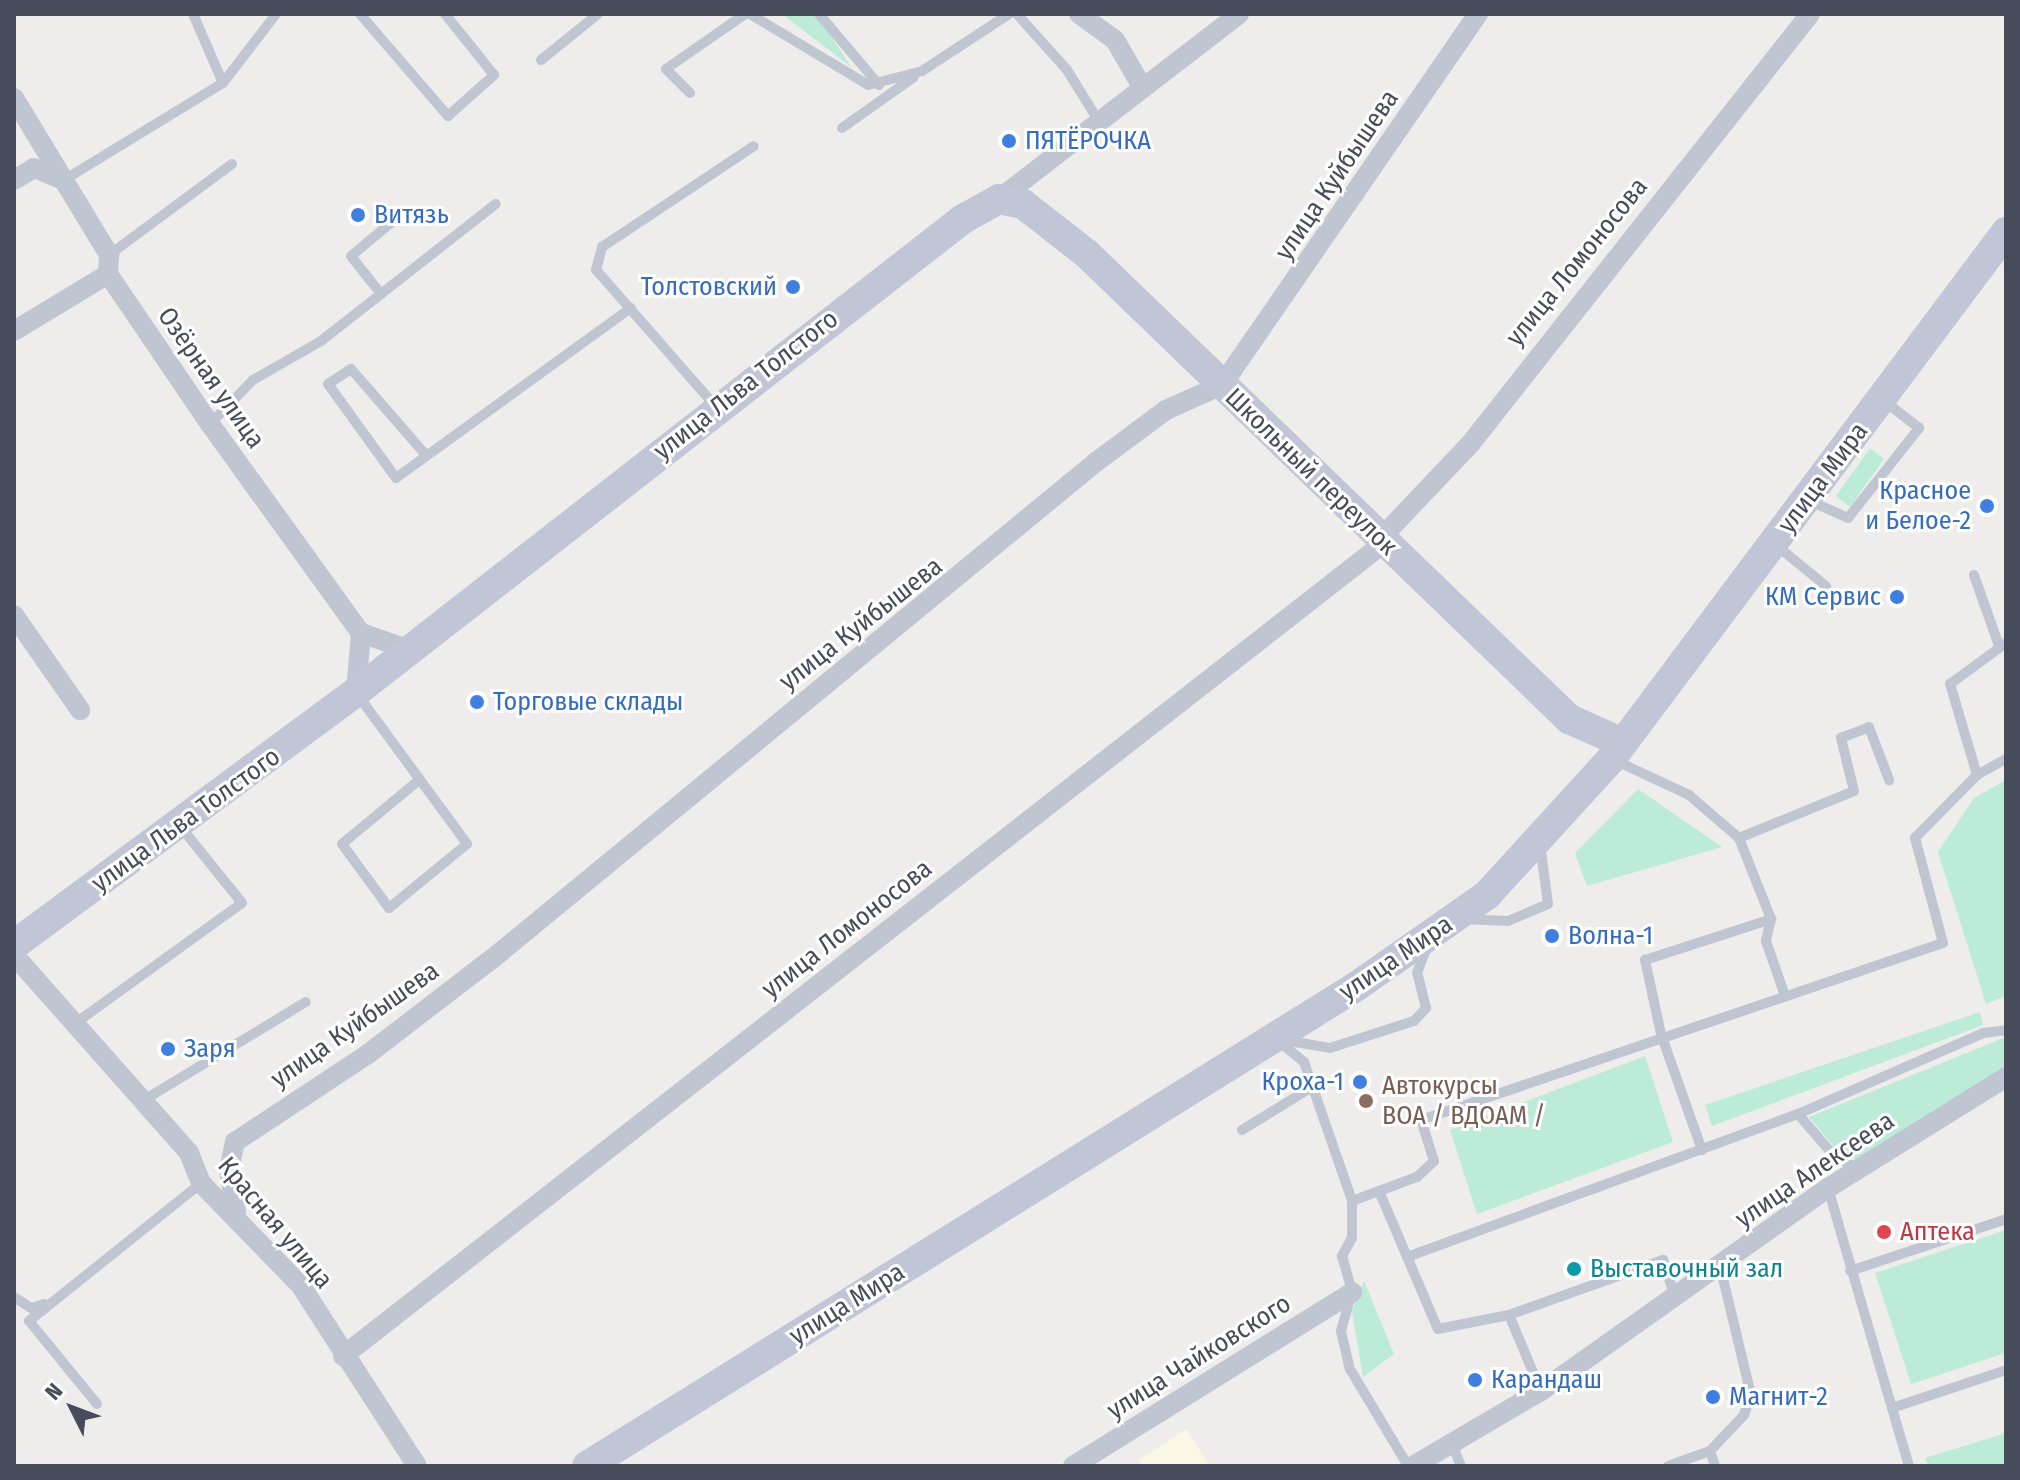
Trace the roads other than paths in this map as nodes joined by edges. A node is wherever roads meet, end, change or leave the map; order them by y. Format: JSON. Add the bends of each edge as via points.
{"nodes":[{"id":1,"x":193,"y":14,"type":"edge"},
{"id":2,"x":276,"y":14,"type":"edge"},
{"id":3,"x":360,"y":14,"type":"edge"},
{"id":4,"x":445,"y":14,"type":"edge"},
{"id":5,"x":598,"y":14,"type":"edge"},
{"id":6,"x":748,"y":14,"type":"edge"},
{"id":7,"x":819,"y":14,"type":"edge"},
{"id":8,"x":1009,"y":14,"type":"edge"},
{"id":9,"x":1017,"y":14,"type":"edge"},
{"id":10,"x":1079,"y":14,"type":"edge"},
{"id":11,"x":1239,"y":14,"type":"edge"},
{"id":12,"x":1478,"y":14,"type":"edge"},
{"id":13,"x":1810,"y":14,"type":"edge"},
{"id":14,"x":541,"y":60,"type":"dead end"},
{"id":15,"x":922,"y":71,"type":"junction"},
{"id":16,"x":223,"y":83,"type":"junction"},
{"id":17,"x":879,"y":85,"type":"junction"},
{"id":18,"x":1141,"y":85,"type":"junction"},
{"id":19,"x":690,"y":93,"type":"dead end"},
{"id":20,"x":14,"y":98,"type":"edge"},
{"id":21,"x":1098,"y":120,"type":"junction"},
{"id":22,"x":842,"y":128,"type":"dead end"},
{"id":23,"x":754,"y":146,"type":"dead end"},
{"id":24,"x":232,"y":164,"type":"dead end"},
{"id":25,"x":14,"y":180,"type":"edge"},
{"id":26,"x":64,"y":180,"type":"junction"},
{"id":27,"x":999,"y":199,"type":"junction"},
{"id":28,"x":496,"y":204,"type":"dead end"},
{"id":29,"x":393,"y":221,"type":"dead end"},
{"id":30,"x":2003,"y":242,"type":"edge"},
{"id":31,"x":108,"y":264,"type":"junction"},
{"id":32,"x":381,"y":294,"type":"junction"},
{"id":33,"x":631,"y":308,"type":"junction"},
{"id":34,"x":14,"y":331,"type":"edge"},
{"id":35,"x":1222,"y":385,"type":"junction"},
{"id":36,"x":1882,"y":399,"type":"junction"},
{"id":37,"x":717,"y":408,"type":"junction"},
{"id":38,"x":210,"y":424,"type":"junction"},
{"id":39,"x":425,"y":454,"type":"junction"},
{"id":40,"x":1806,"y":499,"type":"junction"},
{"id":41,"x":1382,"y":541,"type":"junction"},
{"id":42,"x":1774,"y":544,"type":"junction"},
{"id":43,"x":1974,"y":575,"type":"dead end"},
{"id":44,"x":1826,"y":586,"type":"dead end"},
{"id":45,"x":14,"y":615,"type":"edge"},
{"id":46,"x":361,"y":633,"type":"junction"},
{"id":47,"x":2002,"y":644,"type":"edge"},
{"id":48,"x":410,"y":650,"type":"junction"},
{"id":49,"x":356,"y":692,"type":"junction"},
{"id":50,"x":80,"y":710,"type":"dead end"},
{"id":51,"x":1617,"y":751,"type":"junction"},
{"id":52,"x":2006,"y":759,"type":"edge"},
{"id":53,"x":1977,"y":775,"type":"junction"},
{"id":54,"x":419,"y":780,"type":"junction"},
{"id":55,"x":1889,"y":780,"type":"dead end"},
{"id":56,"x":180,"y":826,"type":"junction"},
{"id":57,"x":1739,"y":838,"type":"junction"},
{"id":58,"x":1540,"y":843,"type":"junction"},
{"id":59,"x":1771,"y":919,"type":"junction"},
{"id":60,"x":1451,"y":921,"type":"junction"},
{"id":61,"x":14,"y":945,"type":"edge"},
{"id":62,"x":14,"y":955,"type":"edge"},
{"id":63,"x":1785,"y":996,"type":"junction"},
{"id":64,"x":306,"y":1002,"type":"dead end"},
{"id":65,"x":77,"y":1022,"type":"junction"},
{"id":66,"x":2006,"y":1030,"type":"edge"},
{"id":67,"x":1661,"y":1034,"type":"junction"},
{"id":68,"x":1274,"y":1037,"type":"junction"},
{"id":69,"x":2006,"y":1077,"type":"edge"},
{"id":70,"x":1312,"y":1087,"type":"junction"},
{"id":71,"x":144,"y":1100,"type":"junction"},
{"id":72,"x":1798,"y":1114,"type":"junction"},
{"id":73,"x":1242,"y":1130,"type":"dead end"},
{"id":74,"x":1702,"y":1150,"type":"junction"},
{"id":75,"x":1859,"y":1168,"type":"junction"},
{"id":76,"x":201,"y":1183,"type":"junction"},
{"id":77,"x":1828,"y":1188,"type":"junction"},
{"id":78,"x":1379,"y":1191,"type":"junction"},
{"id":79,"x":1352,"y":1201,"type":"junction"},
{"id":80,"x":236,"y":1212,"type":"junction"},
{"id":81,"x":2006,"y":1219,"type":"edge"},
{"id":82,"x":1407,"y":1257,"type":"junction"},
{"id":83,"x":1720,"y":1266,"type":"junction"},
{"id":84,"x":1850,"y":1271,"type":"junction"},
{"id":85,"x":1352,"y":1292,"type":"junction"},
{"id":86,"x":14,"y":1297,"type":"edge"},
{"id":87,"x":1676,"y":1298,"type":"junction"},
{"id":88,"x":50,"y":1302,"type":"junction"},
{"id":89,"x":1509,"y":1315,"type":"junction"},
{"id":90,"x":343,"y":1356,"type":"junction"},
{"id":91,"x":2006,"y":1370,"type":"edge"},
{"id":92,"x":1541,"y":1391,"type":"junction"},
{"id":93,"x":97,"y":1404,"type":"dead end"},
{"id":94,"x":1892,"y":1408,"type":"junction"},
{"id":95,"x":1452,"y":1444,"type":"junction"},
{"id":96,"x":1710,"y":1451,"type":"junction"},
{"id":97,"x":417,"y":1466,"type":"edge"},
{"id":98,"x":587,"y":1466,"type":"edge"},
{"id":99,"x":1073,"y":1466,"type":"edge"},
{"id":100,"x":1411,"y":1466,"type":"edge"},
{"id":101,"x":1461,"y":1466,"type":"edge"},
{"id":102,"x":1668,"y":1466,"type":"edge"},
{"id":103,"x":1715,"y":1466,"type":"edge"},
{"id":104,"x":1909,"y":1466,"type":"edge"}],
"edges":[{"from":1,"to":16,"type":"lane"},
{"from":2,"to":16,"type":"lane"},
{"from":3,"to":4,"type":"lane","via":[[448,116],[494,75]]},
{"from":5,"to":14,"type":"lane"},
{"from":6,"to":17,"type":"lane"},
{"from":6,"to":19,"type":"lane","via":[[666,69]]},
{"from":7,"to":17,"type":"lane"},
{"from":8,"to":15,"type":"lane"},
{"from":9,"to":21,"type":"lane","via":[[1067,70]]},
{"from":10,"to":18,"type":"street","via":[[1115,40]]},
{"from":11,"to":18,"type":"street","name":"улица Льва Толстого"},
{"from":12,"to":35,"type":"street","name":"улица Куйбышева"},
{"from":13,"to":41,"type":"street","name":"улица Ломоносова","via":[[1471,443]]},
{"from":15,"to":17,"type":"lane"},
{"from":15,"to":22,"type":"lane"},
{"from":16,"to":26,"type":"lane"},
{"from":18,"to":21,"type":"street","name":"улица Льва Толстого"},
{"from":20,"to":26,"type":"street","name":"Озёрная улица"},
{"from":21,"to":27,"type":"street","name":"улица Льва Толстого"},
{"from":23,"to":33,"type":"lane","via":[[602,247],[596,270]]},
{"from":24,"to":31,"type":"lane"},
{"from":25,"to":26,"type":"street","via":[[34,168]]},
{"from":26,"to":31,"type":"street","name":"Озёрная улица"},
{"from":27,"to":35,"type":"street","name":"Школьный переулок","via":[[1023,204],[1087,254]]},
{"from":27,"to":37,"type":"street","name":"улица Льва Толстого","via":[[963,219]]},
{"from":28,"to":32,"type":"lane"},
{"from":29,"to":32,"type":"lane","via":[[351,256]]},
{"from":30,"to":36,"type":"street","name":"улица Мира"},
{"from":31,"to":34,"type":"street"},
{"from":31,"to":38,"type":"street","name":"Озёрная улица"},
{"from":32,"to":38,"type":"lane","via":[[253,380]]},
{"from":33,"to":37,"type":"lane"},
{"from":33,"to":39,"type":"lane"},
{"from":35,"to":41,"type":"street","name":"Школьный переулок"},
{"from":35,"to":80,"type":"street","name":"улица Куйбышева","via":[[1166,410],[1096,462],[492,959],[368,1054],[235,1142],[229,1170]]},
{"from":36,"to":40,"type":"street","name":"улица Мира"},
{"from":36,"to":40,"type":"lane","via":[[1919,428],[1848,518]]},
{"from":37,"to":48,"type":"street","name":"улица Льва Толстого"},
{"from":38,"to":46,"type":"street","name":"Озёрная улица"},
{"from":39,"to":39,"type":"lane","via":[[396,478],[328,384],[351,369]]},
{"from":40,"to":42,"type":"street","name":"улица Мира"},
{"from":41,"to":51,"type":"street","name":"Школьный переулок","via":[[1569,719]]},
{"from":41,"to":90,"type":"street","name":"улица Ломоносова"},
{"from":42,"to":44,"type":"lane"},
{"from":42,"to":51,"type":"street","name":"улица Мира"},
{"from":43,"to":47,"type":"lane"},
{"from":45,"to":50,"type":"street"},
{"from":46,"to":48,"type":"street"},
{"from":46,"to":49,"type":"street"},
{"from":47,"to":53,"type":"lane","via":[[1950,684]]},
{"from":48,"to":49,"type":"street","name":"улица Льва Толстого"},
{"from":49,"to":54,"type":"lane"},
{"from":49,"to":56,"type":"street","name":"улица Льва Толстого"},
{"from":51,"to":57,"type":"lane","via":[[1689,795]]},
{"from":51,"to":58,"type":"street","name":"улица Мира"},
{"from":52,"to":53,"type":"lane"},
{"from":53,"to":63,"type":"lane","via":[[1915,838],[1943,943]]},
{"from":54,"to":54,"type":"lane","via":[[467,844],[389,908],[342,844]]},
{"from":55,"to":57,"type":"lane","via":[[1869,727],[1841,738],[1854,791]]},
{"from":56,"to":61,"type":"street","name":"улица Льва Толстого"},
{"from":56,"to":65,"type":"lane","via":[[242,903]]},
{"from":57,"to":59,"type":"lane"},
{"from":58,"to":60,"type":"street","name":"улица Мира"},
{"from":58,"to":60,"type":"lane","via":[[1548,904],[1508,921]]},
{"from":59,"to":63,"type":"lane","via":[[1766,941]]},
{"from":59,"to":67,"type":"lane","via":[[1651,953],[1645,973]]},
{"from":60,"to":68,"type":"street","name":"улица Мира"},
{"from":60,"to":68,"type":"lane","via":[[1423,954],[1417,973],[1426,1008],[1414,1021],[1330,1048]]},
{"from":62,"to":65,"type":"street","name":"Красная улица"},
{"from":63,"to":67,"type":"lane"},
{"from":64,"to":71,"type":"lane"},
{"from":65,"to":71,"type":"street","name":"Красная улица"},
{"from":66,"to":72,"type":"lane","via":[[1983,1033]]},
{"from":67,"to":74,"type":"lane"},
{"from":67,"to":78,"type":"lane","via":[[1421,1120],[1434,1161]]},
{"from":68,"to":70,"type":"lane","via":[[1304,1062]]},
{"from":68,"to":98,"type":"street","name":"улица Мира"},
{"from":69,"to":75,"type":"street","name":"улица Алексеева"},
{"from":70,"to":73,"type":"lane"},
{"from":70,"to":79,"type":"lane"},
{"from":71,"to":76,"type":"street","name":"Красная улица","via":[[189,1153]]},
{"from":72,"to":74,"type":"lane"},
{"from":72,"to":75,"type":"lane","via":[[1835,1157]]},
{"from":74,"to":82,"type":"lane"},
{"from":75,"to":77,"type":"street","name":"улица Алексеева"},
{"from":76,"to":80,"type":"street","name":"Красная улица"},
{"from":76,"to":88,"type":"lane"},
{"from":77,"to":83,"type":"street","name":"улица Алексеева"},
{"from":77,"to":84,"type":"lane"},
{"from":78,"to":79,"type":"lane"},
{"from":78,"to":82,"type":"lane"},
{"from":79,"to":85,"type":"lane","via":[[1352,1238],[1342,1256]]},
{"from":80,"to":90,"type":"street","name":"Красная улица","via":[[301,1286]]},
{"from":81,"to":84,"type":"lane"},
{"from":82,"to":89,"type":"lane","via":[[1438,1329]]},
{"from":83,"to":87,"type":"street","name":"улица Алексеева"},
{"from":83,"to":96,"type":"lane","via":[[1751,1395],[1744,1415]]},
{"from":84,"to":94,"type":"lane"},
{"from":85,"to":99,"type":"street","name":"улица Чайковского"},
{"from":85,"to":100,"type":"lane","via":[[1341,1331],[1350,1369]]},
{"from":86,"to":88,"type":"lane","via":[[31,1308]]},
{"from":87,"to":89,"type":"lane","via":[[1663,1260]]},
{"from":87,"to":92,"type":"street","name":"улица Алексеева"},
{"from":88,"to":93,"type":"lane","via":[[29,1321]]},
{"from":89,"to":92,"type":"lane"},
{"from":90,"to":97,"type":"street","name":"Красная улица"},
{"from":91,"to":94,"type":"lane"},
{"from":92,"to":95,"type":"street","name":"улица Алексеева"},
{"from":94,"to":104,"type":"lane"},
{"from":95,"to":100,"type":"street","name":"улица Алексеева"},
{"from":95,"to":101,"type":"lane"},
{"from":96,"to":102,"type":"lane"},
{"from":96,"to":103,"type":"lane"}]}
